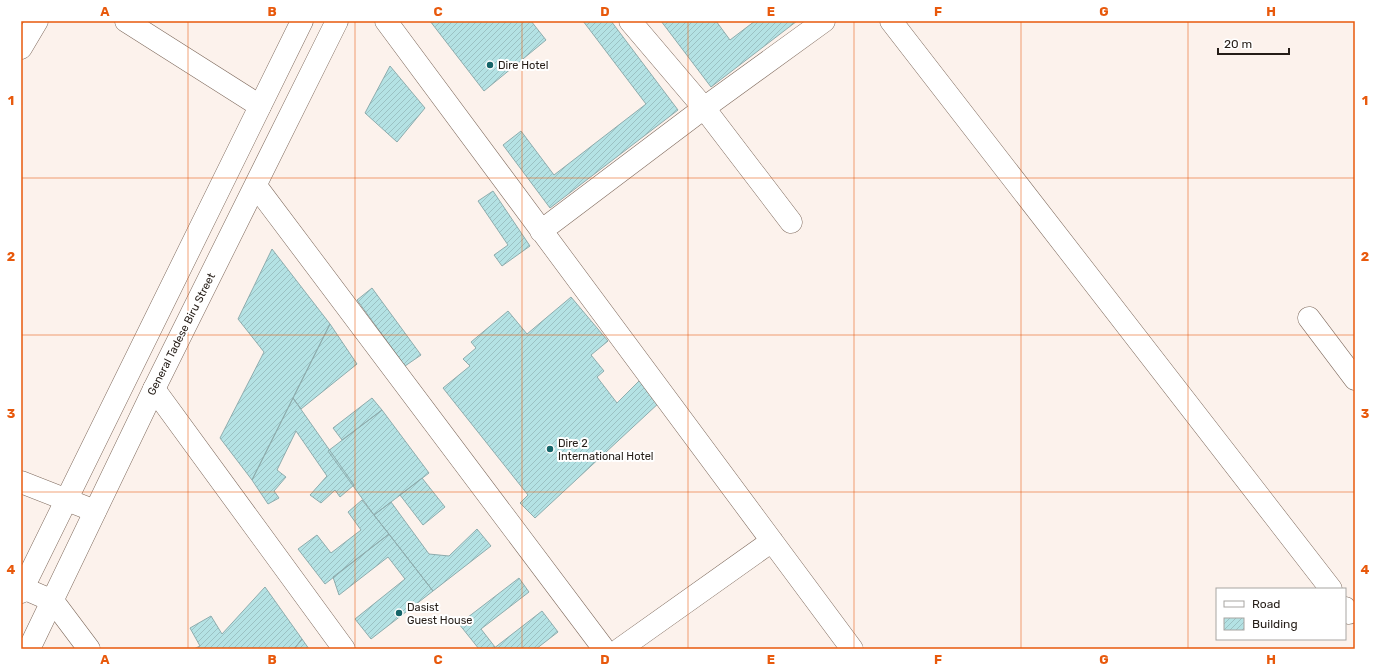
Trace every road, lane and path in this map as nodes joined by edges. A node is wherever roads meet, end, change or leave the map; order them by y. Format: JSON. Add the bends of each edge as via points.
{"nodes":[{"id":1,"x":37,"y":21,"type":"edge"},
{"id":2,"x":126,"y":21,"type":"edge"},
{"id":3,"x":302,"y":21,"type":"edge"},
{"id":4,"x":337,"y":21,"type":"edge"},
{"id":5,"x":386,"y":21,"type":"edge"},
{"id":6,"x":630,"y":21,"type":"edge"},
{"id":7,"x":824,"y":21,"type":"edge"},
{"id":8,"x":891,"y":21,"type":"edge"},
{"id":9,"x":21,"y":48,"type":"edge"},
{"id":10,"x":260,"y":106,"type":"junction"},
{"id":11,"x":704,"y":108,"type":"junction"},
{"id":12,"x":256,"y":186,"type":"junction"},
{"id":13,"x":790,"y":222,"type":"dead end"},
{"id":14,"x":541,"y":231,"type":"junction"},
{"id":15,"x":1309,"y":318,"type":"dead end"},
{"id":16,"x":1355,"y":379,"type":"edge"},
{"id":17,"x":154,"y":389,"type":"junction"},
{"id":18,"x":21,"y":482,"type":"edge"},
{"id":19,"x":66,"y":499,"type":"junction"},
{"id":20,"x":96,"y":511,"type":"junction"},
{"id":21,"x":772,"y":541,"type":"junction"},
{"id":22,"x":1330,"y":588,"type":"edge"},
{"id":23,"x":22,"y":590,"type":"edge"},
{"id":24,"x":53,"y":601,"type":"junction"},
{"id":25,"x":29,"y":649,"type":"edge"},
{"id":26,"x":89,"y":649,"type":"edge"},
{"id":27,"x":344,"y":649,"type":"edge"},
{"id":28,"x":604,"y":649,"type":"edge"},
{"id":29,"x":620,"y":649,"type":"edge"},
{"id":30,"x":852,"y":649,"type":"edge"}],
"edges":[{"from":1,"to":9,"type":"street"},
{"from":2,"to":10,"type":"street"},
{"from":3,"to":10,"type":"street"},
{"from":4,"to":12,"type":"street","name":"General Tadese Biru Street"},
{"from":5,"to":14,"type":"street"},
{"from":6,"to":11,"type":"street"},
{"from":7,"to":11,"type":"street"},
{"from":8,"to":22,"type":"street"},
{"from":10,"to":19,"type":"street"},
{"from":11,"to":13,"type":"street"},
{"from":11,"to":14,"type":"street"},
{"from":12,"to":17,"type":"street","name":"General Tadese Biru Street"},
{"from":12,"to":28,"type":"street"},
{"from":14,"to":21,"type":"street"},
{"from":15,"to":16,"type":"street"},
{"from":17,"to":20,"type":"street","name":"General Tadese Biru Street"},
{"from":17,"to":27,"type":"street"},
{"from":18,"to":19,"type":"street"},
{"from":19,"to":20,"type":"street"},
{"from":19,"to":23,"type":"street"},
{"from":20,"to":24,"type":"street","name":"General Tadese Biru Street"},
{"from":21,"to":29,"type":"street"},
{"from":21,"to":30,"type":"street"},
{"from":23,"to":24,"type":"street"},
{"from":24,"to":25,"type":"street","name":"General Tadese Biru Street"},
{"from":24,"to":26,"type":"street"}]}
